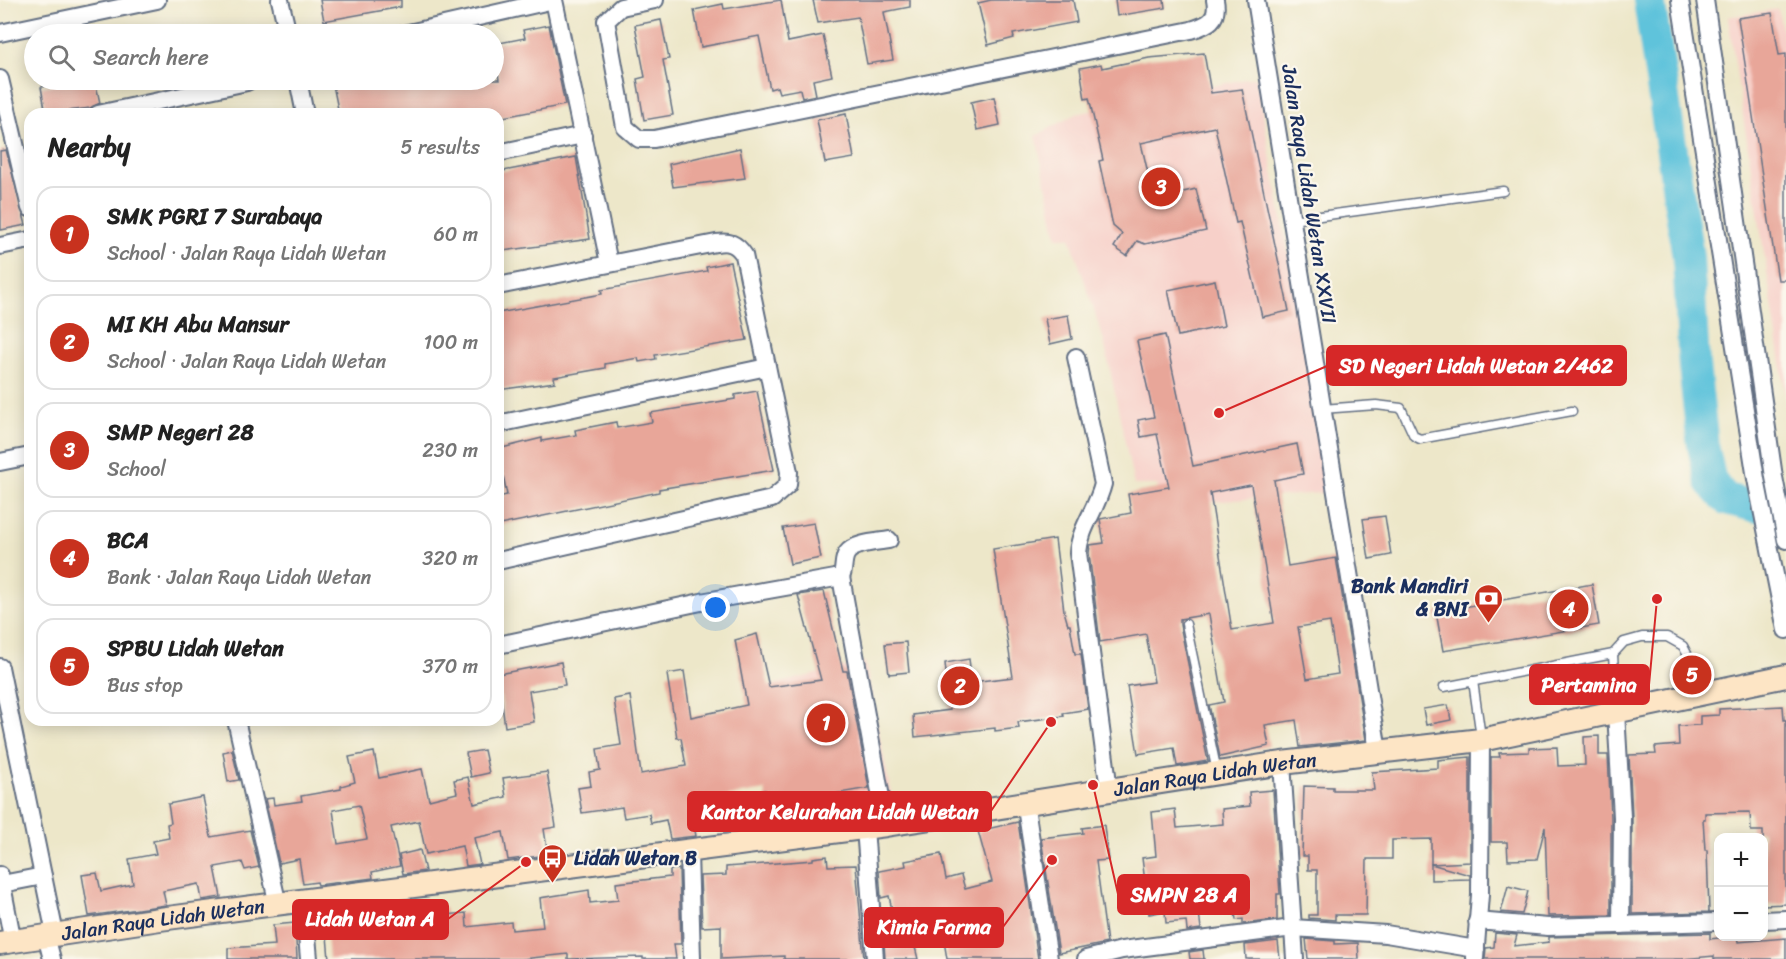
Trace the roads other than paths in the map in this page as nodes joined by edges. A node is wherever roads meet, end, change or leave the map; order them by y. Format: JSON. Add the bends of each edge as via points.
{"nodes":[{"id":1,"x":157,"y":0,"type":"edge"},
{"id":2,"x":280,"y":0,"type":"edge"},
{"id":3,"x":554,"y":0,"type":"edge"},
{"id":4,"x":655,"y":0,"type":"edge"},
{"id":5,"x":1215,"y":0,"type":"edge"},
{"id":6,"x":1256,"y":0,"type":"edge"},
{"id":7,"x":1680,"y":0,"type":"edge"},
{"id":8,"x":1705,"y":0,"type":"edge"},
{"id":9,"x":43,"y":24,"type":"edge"},
{"id":10,"x":286,"y":24,"type":"edge"},
{"id":11,"x":448,"y":24,"type":"edge"},
{"id":12,"x":24,"y":28,"type":"edge"},
{"id":13,"x":0,"y":33,"type":"edge"},
{"id":14,"x":1713,"y":44,"type":"junction"},
{"id":15,"x":1688,"y":47,"type":"junction"},
{"id":16,"x":0,"y":79,"type":"edge"},
{"id":17,"x":210,"y":90,"type":"edge"},
{"id":18,"x":300,"y":90,"type":"edge"},
{"id":19,"x":126,"y":108,"type":"edge"},
{"id":20,"x":304,"y":108,"type":"edge"},
{"id":21,"x":22,"y":130,"type":"edge"},
{"id":22,"x":583,"y":135,"type":"junction"},
{"id":23,"x":24,"y":150,"type":"edge"},
{"id":24,"x":504,"y":152,"type":"edge"},
{"id":25,"x":1503,"y":191,"type":"dead end"},
{"id":26,"x":1291,"y":220,"type":"junction"},
{"id":27,"x":24,"y":241,"type":"edge"},
{"id":28,"x":0,"y":246,"type":"edge"},
{"id":29,"x":609,"y":263,"type":"junction"},
{"id":30,"x":504,"y":285,"type":"edge"},
{"id":31,"x":1076,"y":357,"type":"dead end"},
{"id":32,"x":767,"y":367,"type":"junction"},
{"id":33,"x":1322,"y":409,"type":"junction"},
{"id":34,"x":1572,"y":411,"type":"dead end"},
{"id":35,"x":504,"y":423,"type":"edge"},
{"id":36,"x":1770,"y":444,"type":"junction"},
{"id":37,"x":1751,"y":450,"type":"junction"},
{"id":38,"x":24,"y":457,"type":"edge"},
{"id":39,"x":0,"y":462,"type":"edge"},
{"id":40,"x":1773,"y":518,"type":"junction"},
{"id":41,"x":889,"y":540,"type":"dead end"},
{"id":42,"x":1786,"y":540,"type":"edge"},
{"id":43,"x":504,"y":560,"type":"edge"},
{"id":44,"x":841,"y":577,"type":"junction"},
{"id":45,"x":1186,"y":624,"type":"dead end"},
{"id":46,"x":1786,"y":630,"type":"edge"},
{"id":47,"x":504,"y":644,"type":"edge"},
{"id":48,"x":1613,"y":654,"type":"junction"},
{"id":49,"x":0,"y":667,"type":"edge"},
{"id":50,"x":1786,"y":676,"type":"edge"},
{"id":51,"x":1473,"y":681,"type":"junction"},
{"id":52,"x":1444,"y":687,"type":"dead end"},
{"id":53,"x":1708,"y":693,"type":"junction"},
{"id":54,"x":1616,"y":712,"type":"junction"},
{"id":55,"x":237,"y":726,"type":"edge"},
{"id":56,"x":1481,"y":740,"type":"junction"},
{"id":57,"x":1378,"y":751,"type":"junction"},
{"id":58,"x":1282,"y":762,"type":"junction"},
{"id":59,"x":1217,"y":772,"type":"junction"},
{"id":60,"x":1109,"y":790,"type":"junction"},
{"id":61,"x":1025,"y":801,"type":"junction"},
{"id":62,"x":876,"y":827,"type":"junction"},
{"id":63,"x":689,"y":852,"type":"junction"},
{"id":64,"x":43,"y":876,"type":"junction"},
{"id":65,"x":1,"y":879,"type":"edge"},
{"id":66,"x":303,"y":901,"type":"junction"},
{"id":67,"x":279,"y":905,"type":"junction"},
{"id":68,"x":1786,"y":919,"type":"edge"},
{"id":69,"x":1768,"y":920,"type":"edge"},
{"id":70,"x":1477,"y":921,"type":"junction"},
{"id":71,"x":1714,"y":922,"type":"edge"},
{"id":72,"x":1621,"y":925,"type":"junction"},
{"id":73,"x":1293,"y":928,"type":"junction"},
{"id":74,"x":50,"y":935,"type":"junction"},
{"id":75,"x":6,"y":942,"type":"edge"},
{"id":76,"x":1475,"y":954,"type":"edge"},
{"id":77,"x":52,"y":959,"type":"edge"},
{"id":78,"x":309,"y":959,"type":"edge"},
{"id":79,"x":692,"y":959,"type":"edge"},
{"id":80,"x":875,"y":959,"type":"edge"},
{"id":81,"x":1049,"y":959,"type":"edge"},
{"id":82,"x":1086,"y":959,"type":"edge"},
{"id":83,"x":1295,"y":959,"type":"edge"}],
"edges":[{"from":1,"to":9,"type":"street"},
{"from":2,"to":10,"type":"street"},
{"from":3,"to":11,"type":"street"},
{"from":3,"to":22,"type":"street"},
{"from":4,"to":5,"type":"street","via":[[621,7],[606,21],[625,127],[639,139],[654,140],[1191,30],[1214,19],[1218,12]]},
{"from":6,"to":26,"type":"street","name":"Jalan Raya Lidah Wetan XXVII"},
{"from":7,"to":15,"type":"street"},
{"from":8,"to":14,"type":"street"},
{"from":12,"to":13,"type":"street"},
{"from":14,"to":15,"type":"street"},
{"from":14,"to":36,"type":"street"},
{"from":15,"to":37,"type":"street"},
{"from":16,"to":21,"type":"street"},
{"from":17,"to":19,"type":"street"},
{"from":18,"to":20,"type":"street"},
{"from":21,"to":23,"type":"street"},
{"from":22,"to":24,"type":"street"},
{"from":22,"to":29,"type":"street"},
{"from":25,"to":26,"type":"lane"},
{"from":26,"to":33,"type":"street","name":"Jalan Raya Lidah Wetan XXVII"},
{"from":27,"to":28,"type":"street"},
{"from":29,"to":30,"type":"street"},
{"from":29,"to":32,"type":"street","via":[[728,241],[738,246],[744,255]]},
{"from":31,"to":60,"type":"street","via":[[1102,484],[1099,499],[1084,525],[1078,553]]},
{"from":32,"to":35,"type":"street"},
{"from":32,"to":43,"type":"street","via":[[789,472],[788,485],[782,493],[772,499]]},
{"from":33,"to":34,"type":"lane","via":[[1376,405],[1401,408],[1414,436],[1420,439]]},
{"from":33,"to":57,"type":"street","name":"Jalan Raya Lidah Wetan XXVII"},
{"from":36,"to":37,"type":"street"},
{"from":36,"to":40,"type":"street"},
{"from":37,"to":40,"type":"street","via":[[1756,479]]},
{"from":38,"to":39,"type":"street"},
{"from":40,"to":42,"type":"street"},
{"from":40,"to":46,"type":"street"},
{"from":41,"to":44,"type":"street","via":[[864,544],[846,554]]},
{"from":44,"to":47,"type":"street"},
{"from":44,"to":62,"type":"street"},
{"from":45,"to":59,"type":"lane"},
{"from":48,"to":51,"type":"lane"},
{"from":48,"to":53,"type":"lane","via":[[1624,642],[1667,637],[1683,646]]},
{"from":48,"to":54,"type":"lane"},
{"from":49,"to":64,"type":"street"},
{"from":50,"to":53,"type":"main road","name":"Jalan Raya Lidah Wetan"},
{"from":51,"to":52,"type":"lane"},
{"from":51,"to":56,"type":"lane"},
{"from":53,"to":54,"type":"main road","name":"Jalan Raya Lidah Wetan"},
{"from":54,"to":56,"type":"main road","name":"Jalan Raya Lidah Wetan"},
{"from":54,"to":72,"type":"street","via":[[1622,817]]},
{"from":55,"to":67,"type":"street"},
{"from":56,"to":57,"type":"main road","name":"Jalan Raya Lidah Wetan"},
{"from":56,"to":70,"type":"street"},
{"from":57,"to":58,"type":"main road","name":"Jalan Raya Lidah Wetan"},
{"from":58,"to":59,"type":"main road","name":"Jalan Raya Lidah Wetan"},
{"from":58,"to":73,"type":"street"},
{"from":59,"to":60,"type":"main road","name":"Jalan Raya Lidah Wetan"},
{"from":60,"to":61,"type":"main road","name":"Jalan Raya Lidah Wetan"},
{"from":61,"to":62,"type":"main road","name":"Jalan Raya Lidah Wetan"},
{"from":61,"to":81,"type":"street"},
{"from":62,"to":63,"type":"main road","name":"Jalan Raya Lidah Wetan"},
{"from":62,"to":80,"type":"street"},
{"from":63,"to":66,"type":"main road","name":"Jalan Raya Lidah Wetan"},
{"from":63,"to":79,"type":"street"},
{"from":64,"to":65,"type":"street"},
{"from":64,"to":74,"type":"street"},
{"from":65,"to":75,"type":"street"},
{"from":66,"to":67,"type":"main road","name":"Jalan Raya Lidah Wetan"},
{"from":66,"to":78,"type":"street"},
{"from":67,"to":74,"type":"main road","name":"Jalan Raya Lidah Wetan"},
{"from":68,"to":69,"type":"street"},
{"from":70,"to":72,"type":"street","via":[[1548,927]]},
{"from":70,"to":76,"type":"street"},
{"from":71,"to":72,"type":"street"},
{"from":73,"to":76,"type":"street","via":[[1386,934]]},
{"from":73,"to":82,"type":"street","via":[[1122,950]]},
{"from":73,"to":83,"type":"street"},
{"from":74,"to":75,"type":"main road","name":"Jalan Raya Lidah Wetan"},
{"from":74,"to":77,"type":"street"}]}
